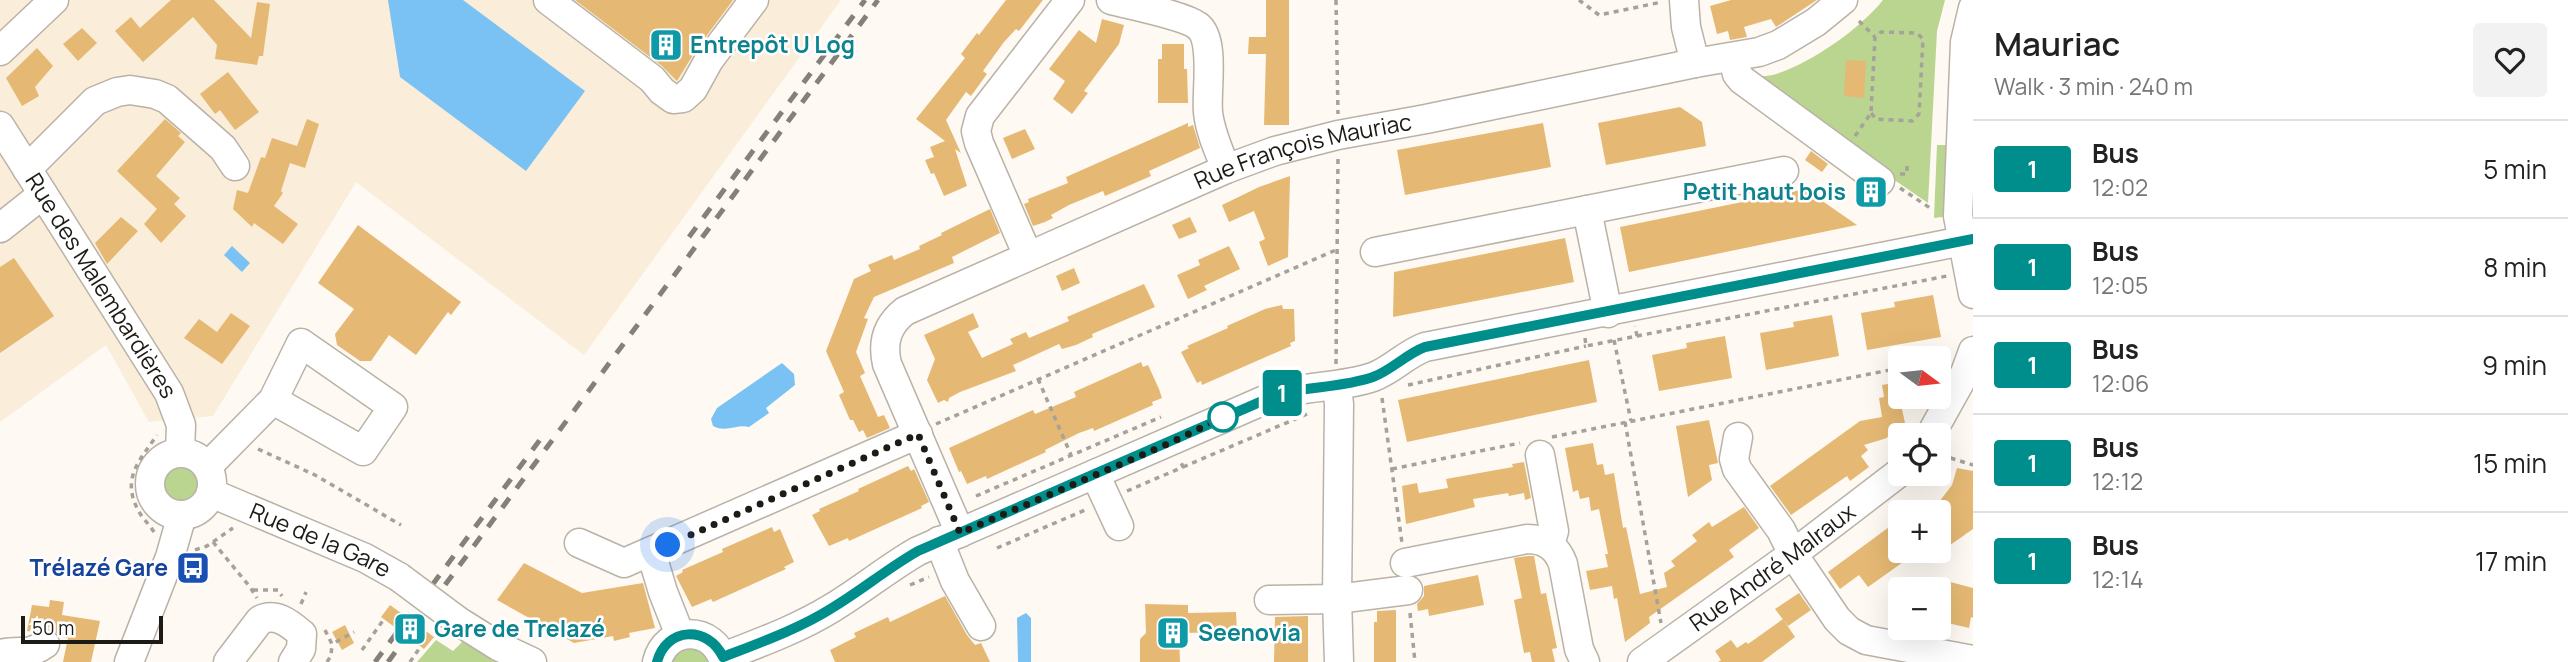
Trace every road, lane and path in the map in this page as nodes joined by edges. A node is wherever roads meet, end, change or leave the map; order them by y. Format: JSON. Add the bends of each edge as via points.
{"nodes":[{"id":1,"x":54,"y":0,"type":"edge"},
{"id":2,"x":548,"y":0,"type":"edge"},
{"id":3,"x":754,"y":0,"type":"edge"},
{"id":4,"x":1070,"y":0,"type":"edge"},
{"id":5,"x":1111,"y":0,"type":"edge"},
{"id":6,"x":1336,"y":0,"type":"edge"},
{"id":7,"x":1579,"y":0,"type":"edge"},
{"id":8,"x":1676,"y":1,"type":"edge"},
{"id":9,"x":1973,"y":8,"type":"edge"},
{"id":10,"x":1851,"y":11,"type":"edge"},
{"id":11,"x":1875,"y":37,"type":"junction"},
{"id":12,"x":0,"y":51,"type":"edge"},
{"id":13,"x":1733,"y":58,"type":"junction"},
{"id":14,"x":1695,"y":63,"type":"junction"},
{"id":15,"x":1871,"y":113,"type":"junction"},
{"id":16,"x":0,"y":126,"type":"edge"},
{"id":17,"x":1338,"y":127,"type":"dead end"},
{"id":18,"x":1338,"y":150,"type":"dead end"},
{"id":19,"x":1842,"y":154,"type":"junction"},
{"id":20,"x":235,"y":166,"type":"dead end"},
{"id":21,"x":27,"y":169,"type":"junction"},
{"id":22,"x":1226,"y":169,"type":"junction"},
{"id":23,"x":1784,"y":171,"type":"dead end"},
{"id":24,"x":1880,"y":181,"type":"joint"},
{"id":25,"x":43,"y":194,"type":"junction"},
{"id":26,"x":1930,"y":208,"type":"dead end"},
{"id":27,"x":1587,"y":210,"type":"junction"},
{"id":28,"x":0,"y":229,"type":"edge"},
{"id":29,"x":1968,"y":240,"type":"edge"},
{"id":30,"x":1336,"y":250,"type":"junction"},
{"id":31,"x":1375,"y":252,"type":"dead end"},
{"id":32,"x":1028,"y":256,"type":"junction"},
{"id":33,"x":1954,"y":274,"type":"dead end"},
{"id":34,"x":1973,"y":295,"type":"edge"},
{"id":35,"x":1608,"y":313,"type":"junction"},
{"id":36,"x":1637,"y":336,"type":"dead end"},
{"id":37,"x":1614,"y":340,"type":"dead end"},
{"id":38,"x":1973,"y":351,"type":"edge"},
{"id":39,"x":1336,"y":355,"type":"dead end"},
{"id":40,"x":1888,"y":370,"type":"edge"},
{"id":41,"x":1374,"y":376,"type":"junction"},
{"id":42,"x":1038,"y":379,"type":"junction"},
{"id":43,"x":1337,"y":387,"type":"junction"},
{"id":44,"x":273,"y":400,"type":"dead end"},
{"id":45,"x":1161,"y":417,"type":"dead end"},
{"id":46,"x":1631,"y":421,"type":"junction"},
{"id":47,"x":1625,"y":422,"type":"junction"},
{"id":48,"x":1937,"y":423,"type":"edge"},
{"id":49,"x":162,"y":425,"type":"dead end"},
{"id":50,"x":924,"y":430,"type":"junction"},
{"id":51,"x":1738,"y":437,"type":"dead end"},
{"id":52,"x":235,"y":439,"type":"junction"},
{"id":53,"x":1538,"y":445,"type":"junction"},
{"id":54,"x":180,"y":452,"type":"junction"},
{"id":55,"x":1071,"y":455,"type":"junction"},
{"id":56,"x":1179,"y":458,"type":"dead end"},
{"id":57,"x":1951,"y":459,"type":"edge"},
{"id":58,"x":1973,"y":466,"type":"edge"},
{"id":59,"x":1392,"y":469,"type":"junction"},
{"id":60,"x":1095,"y":474,"type":"junction"},
{"id":61,"x":209,"y":480,"type":"junction"},
{"id":62,"x":1888,"y":481,"type":"edge"},
{"id":63,"x":1125,"y":492,"type":"dead end"},
{"id":64,"x":975,"y":496,"type":"dead end"},
{"id":65,"x":1085,"y":510,"type":"dead end"},
{"id":66,"x":182,"y":515,"type":"junction"},
{"id":67,"x":401,"y":525,"type":"dead end"},
{"id":68,"x":1119,"y":526,"type":"dead end"},
{"id":69,"x":234,"y":527,"type":"dead end"},
{"id":70,"x":949,"y":537,"type":"junction"},
{"id":71,"x":157,"y":538,"type":"dead end"},
{"id":72,"x":213,"y":542,"type":"junction"},
{"id":73,"x":579,"y":543,"type":"dead end"},
{"id":74,"x":1550,"y":544,"type":"junction"},
{"id":75,"x":997,"y":548,"type":"dead end"},
{"id":76,"x":192,"y":550,"type":"dead end"},
{"id":77,"x":651,"y":552,"type":"junction"},
{"id":78,"x":1793,"y":554,"type":"junction"},
{"id":79,"x":1406,"y":576,"type":"junction"},
{"id":80,"x":1337,"y":599,"type":"junction"},
{"id":81,"x":1269,"y":600,"type":"dead end"},
{"id":82,"x":384,"y":619,"type":"dead end"},
{"id":83,"x":260,"y":620,"type":"junction"},
{"id":84,"x":981,"y":626,"type":"dead end"},
{"id":85,"x":680,"y":635,"type":"junction"},
{"id":86,"x":45,"y":644,"type":"dead end"},
{"id":87,"x":332,"y":644,"type":"dead end"},
{"id":88,"x":1665,"y":645,"type":"junction"},
{"id":89,"x":421,"y":646,"type":"dead end"},
{"id":90,"x":362,"y":650,"type":"dead end"},
{"id":91,"x":0,"y":654,"type":"edge"},
{"id":92,"x":723,"y":660,"type":"edge"},
{"id":93,"x":1973,"y":660,"type":"edge"},
{"id":94,"x":330,"y":661,"type":"edge"},
{"id":95,"x":129,"y":662,"type":"edge"},
{"id":96,"x":229,"y":662,"type":"edge"},
{"id":97,"x":293,"y":662,"type":"edge"},
{"id":98,"x":410,"y":662,"type":"edge"},
{"id":99,"x":532,"y":662,"type":"edge"},
{"id":100,"x":657,"y":662,"type":"edge"},
{"id":101,"x":1339,"y":662,"type":"edge"},
{"id":102,"x":1415,"y":662,"type":"edge"},
{"id":103,"x":1585,"y":662,"type":"edge"},
{"id":104,"x":1642,"y":662,"type":"edge"}],
"edges":[{"from":1,"to":12,"type":"street"},
{"from":2,"to":3,"type":"street","via":[[673,99],[683,98],[692,89]]},
{"from":4,"to":32,"type":"street","via":[[977,123],[979,143]]},
{"from":5,"to":22,"type":"street","via":[[1199,27],[1207,45],[1210,124]]},
{"from":6,"to":17,"type":"path"},
{"from":7,"to":8,"type":"path","via":[[1599,15]]},
{"from":8,"to":14,"type":"street"},
{"from":9,"to":29,"type":"street","via":[[1963,61],[1958,216]]},
{"from":10,"to":11,"type":"path"},
{"from":10,"to":13,"type":"street","name":"Rue François Mauriac","via":[[1816,22],[1759,52]]},
{"from":11,"to":15,"type":"path"},
{"from":11,"to":15,"type":"path","via":[[1881,32],[1917,33],[1923,39],[1919,114],[1912,121],[1876,119]]},
{"from":13,"to":14,"type":"street","name":"Rue François Mauriac"},
{"from":13,"to":19,"type":"street","via":[[1742,80]]},
{"from":14,"to":22,"type":"street","name":"Rue François Mauriac","via":[[1338,135]]},
{"from":15,"to":19,"type":"path"},
{"from":16,"to":21,"type":"street","name":"Rue des Malembardières"},
{"from":18,"to":30,"type":"path"},
{"from":19,"to":24,"type":"street"},
{"from":20,"to":21,"type":"street","via":[[223,148],[167,99],[130,90],[95,101]]},
{"from":21,"to":25,"type":"street","name":"Rue des Malembardières"},
{"from":22,"to":32,"type":"street","name":"Rue François Mauriac"},
{"from":23,"to":27,"type":"street"},
{"from":24,"to":26,"type":"path","via":[[1886,178]]},
{"from":25,"to":28,"type":"street"},
{"from":25,"to":54,"type":"street","name":"Rue des Malembardières","via":[[169,393],[181,425]]},
{"from":27,"to":31,"type":"street"},
{"from":27,"to":35,"type":"street"},
{"from":29,"to":34,"type":"street"},
{"from":29,"to":35,"type":"street"},
{"from":30,"to":39,"type":"path"},
{"from":30,"to":42,"type":"path"},
{"from":32,"to":50,"type":"street","name":"Rue François Mauriac","via":[[905,311],[891,325],[885,345],[887,364]]},
{"from":33,"to":36,"type":"path"},
{"from":35,"to":41,"type":"street","via":[[1425,347]]},
{"from":37,"to":46,"type":"path"},
{"from":38,"to":48,"type":"street"},
{"from":40,"to":46,"type":"path"},
{"from":41,"to":43,"type":"street"},
{"from":41,"to":59,"type":"path","via":[[1381,391]]},
{"from":42,"to":50,"type":"path"},
{"from":42,"to":55,"type":"path"},
{"from":43,"to":60,"type":"street","via":[[1276,395]]},
{"from":43,"to":80,"type":"street"},
{"from":44,"to":52,"type":"street"},
{"from":45,"to":55,"type":"path"},
{"from":46,"to":47,"type":"path"},
{"from":47,"to":53,"type":"path"},
{"from":47,"to":88,"type":"path"},
{"from":49,"to":71,"type":"path","via":[[138,460],[132,480],[138,511]]},
{"from":50,"to":70,"type":"street","name":"Rue François Mauriac"},
{"from":50,"to":77,"type":"street"},
{"from":51,"to":78,"type":"street","via":[[1737,469]]},
{"from":52,"to":61,"type":"street"},
{"from":52,"to":67,"type":"path","via":[[315,475]]},
{"from":53,"to":59,"type":"path"},
{"from":53,"to":74,"type":"street","via":[[1554,531]]},
{"from":54,"to":61,"type":"street","name":"Rue de la Gare","via":[[193,455]]},
{"from":54,"to":66,"type":"street","via":[[158,462],[149,485],[159,507]]},
{"from":55,"to":64,"type":"path"},
{"from":56,"to":63,"type":"path","via":[[1183,467]]},
{"from":57,"to":58,"type":"path"},
{"from":59,"to":79,"type":"path"},
{"from":60,"to":68,"type":"street"},
{"from":60,"to":70,"type":"street"},
{"from":61,"to":66,"type":"street","via":[[200,509]]},
{"from":61,"to":99,"type":"street","name":"Rue de la Gare","bridge":true,"via":[[399,577],[458,621]]},
{"from":62,"to":78,"type":"street","name":"Rue André Malraux"},
{"from":65,"to":75,"type":"path"},
{"from":66,"to":95,"type":"street"},
{"from":69,"to":72,"type":"path"},
{"from":70,"to":84,"type":"street","name":"Rue François Mauriac","via":[[955,581]]},
{"from":70,"to":92,"type":"street","via":[[884,571],[831,609]]},
{"from":72,"to":76,"type":"path"},
{"from":72,"to":83,"type":"path","via":[[253,590],[262,610]]},
{"from":73,"to":77,"type":"street","via":[[624,563]]},
{"from":74,"to":79,"type":"street","via":[[1527,539]]},
{"from":74,"to":103,"type":"street","via":[[1563,564]]},
{"from":77,"to":85,"type":"street"},
{"from":78,"to":88,"type":"street","name":"Rue André Malraux"},
{"from":78,"to":93,"type":"street","via":[[1837,619],[1857,636]]},
{"from":79,"to":80,"type":"street"},
{"from":79,"to":102,"type":"path"},
{"from":80,"to":81,"type":"street"},
{"from":80,"to":101,"type":"street"},
{"from":82,"to":90,"type":"path"},
{"from":83,"to":96,"type":"street"},
{"from":83,"to":97,"type":"street","via":[[268,616],[284,620],[302,634]]},
{"from":85,"to":92,"type":"street","via":[[704,636]]},
{"from":85,"to":100,"type":"street","via":[[664,646]]},
{"from":86,"to":91,"type":"street","via":[[32,652]]},
{"from":87,"to":94,"type":"path"},
{"from":88,"to":104,"type":"street","name":"Rue André Malraux"},
{"from":89,"to":98,"type":"path"}]}
